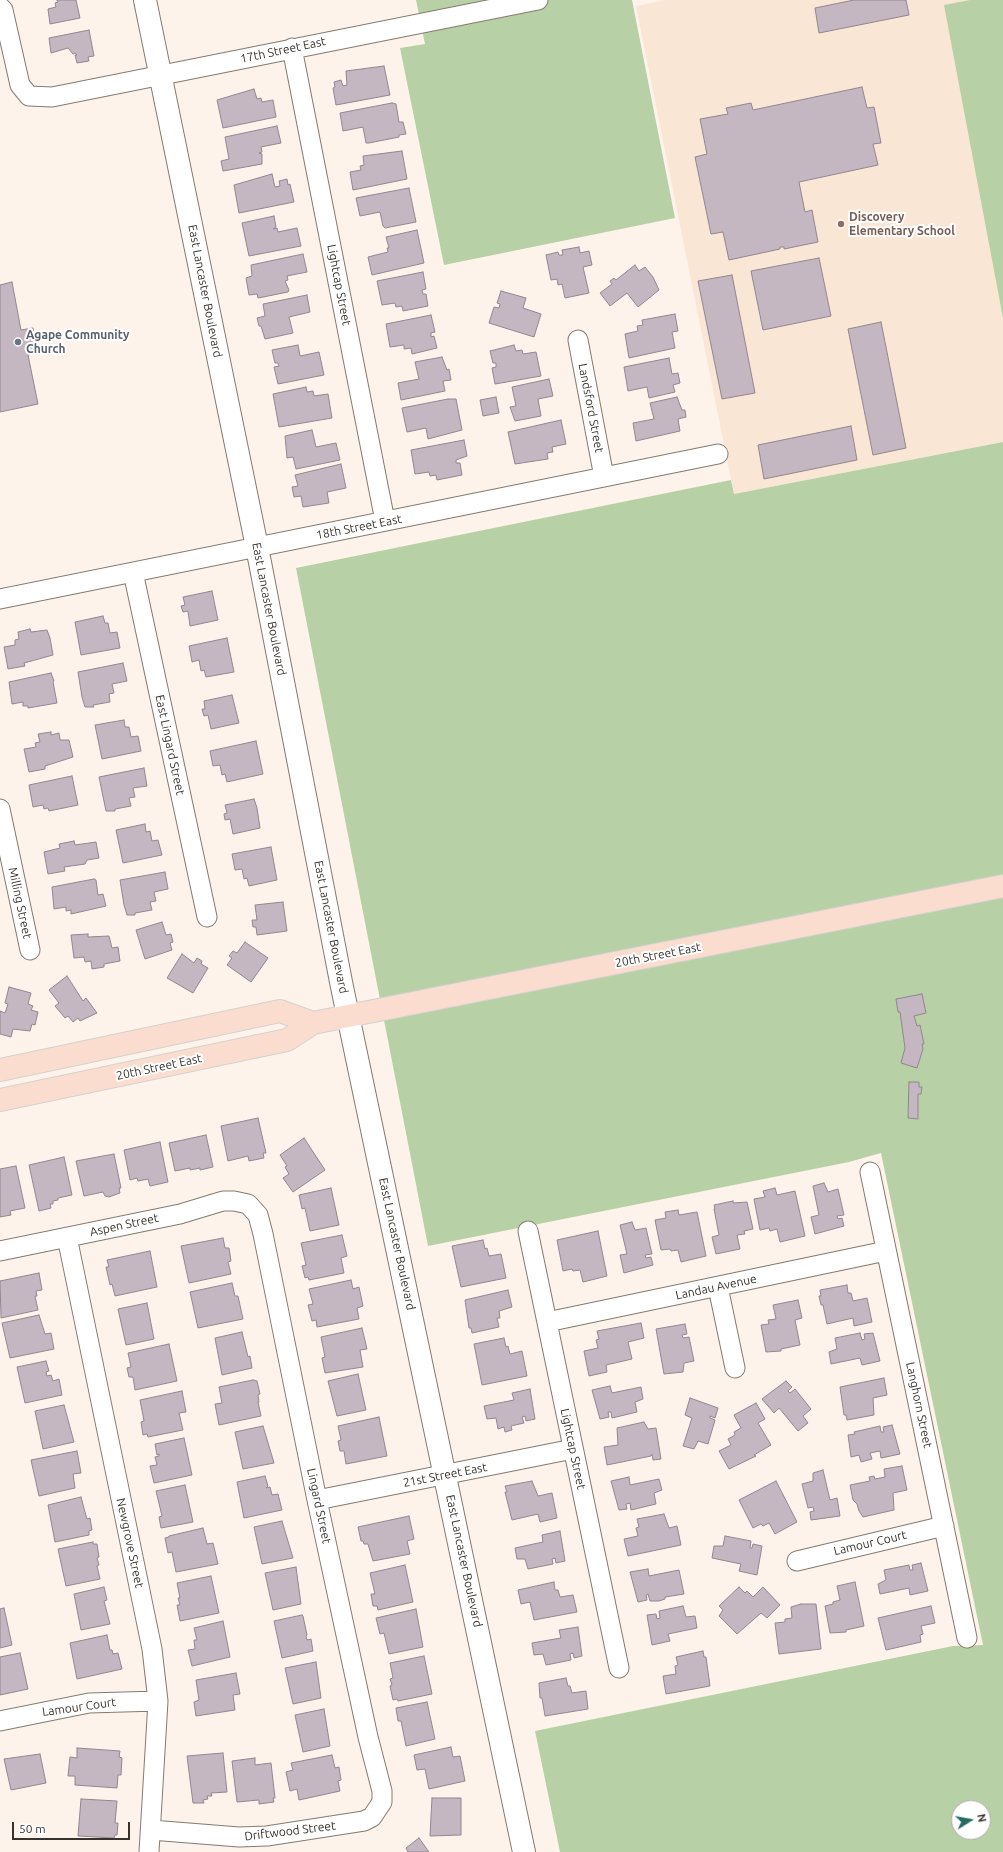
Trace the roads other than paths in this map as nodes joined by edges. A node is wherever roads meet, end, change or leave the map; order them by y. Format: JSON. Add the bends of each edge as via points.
{"nodes":[{"id":1,"x":145,"y":0,"type":"edge"},
{"id":2,"x":538,"y":0,"type":"edge"},
{"id":3,"x":0,"y":7,"type":"edge"},
{"id":4,"x":292,"y":48,"type":"junction"},
{"id":5,"x":161,"y":75,"type":"junction"},
{"id":6,"x":578,"y":340,"type":"dead end"},
{"id":7,"x":718,"y":454,"type":"dead end"},
{"id":8,"x":604,"y":477,"type":"junction"},
{"id":9,"x":385,"y":521,"type":"junction"},
{"id":10,"x":257,"y":547,"type":"junction"},
{"id":11,"x":133,"y":572,"type":"junction"},
{"id":12,"x":0,"y":599,"type":"edge"},
{"id":13,"x":0,"y":809,"type":"edge"},
{"id":14,"x":1003,"y":886,"type":"edge"},
{"id":15,"x":207,"y":917,"type":"dead end"},
{"id":16,"x":30,"y":950,"type":"dead end"},
{"id":17,"x":348,"y":1016,"type":"junction"},
{"id":18,"x":313,"y":1023,"type":"junction"},
{"id":19,"x":0,"y":1070,"type":"edge"},
{"id":20,"x":0,"y":1100,"type":"edge"},
{"id":21,"x":870,"y":1172,"type":"dead end"},
{"id":22,"x":248,"y":1204,"type":"joint"},
{"id":23,"x":528,"y":1231,"type":"dead end"},
{"id":24,"x":67,"y":1237,"type":"junction"},
{"id":25,"x":0,"y":1251,"type":"edge"},
{"id":26,"x":886,"y":1251,"type":"junction"},
{"id":27,"x":718,"y":1287,"type":"junction"},
{"id":28,"x":547,"y":1322,"type":"junction"},
{"id":29,"x":735,"y":1368,"type":"dead end"},
{"id":30,"x":573,"y":1450,"type":"junction"},
{"id":31,"x":446,"y":1476,"type":"junction"},
{"id":32,"x":317,"y":1500,"type":"junction"},
{"id":33,"x":944,"y":1526,"type":"junction"},
{"id":34,"x":797,"y":1561,"type":"dead end"},
{"id":35,"x":967,"y":1638,"type":"dead end"},
{"id":36,"x":619,"y":1668,"type":"dead end"},
{"id":37,"x":158,"y":1701,"type":"junction"},
{"id":38,"x":0,"y":1721,"type":"edge"},
{"id":39,"x":377,"y":1810,"type":"joint"},
{"id":40,"x":151,"y":1830,"type":"junction"},
{"id":41,"x":149,"y":1852,"type":"edge"},
{"id":42,"x":524,"y":1852,"type":"edge"}],
"edges":[{"from":1,"to":5,"type":"main road","name":"East Lancaster Boulevard"},
{"from":2,"to":4,"type":"street","name":"17th Street East"},
{"from":3,"to":5,"type":"street","name":"17th Street East","via":[[4,10],[20,85],[29,96],[52,97]]},
{"from":4,"to":5,"type":"street","name":"17th Street East"},
{"from":4,"to":9,"type":"street","name":"Lightcap Street"},
{"from":5,"to":10,"type":"main road","name":"East Lancaster Boulevard"},
{"from":6,"to":8,"type":"street","name":"Landsford Street"},
{"from":7,"to":8,"type":"street","name":"18th Street East"},
{"from":8,"to":9,"type":"street","name":"18th Street East"},
{"from":9,"to":10,"type":"street","name":"18th Street East"},
{"from":10,"to":11,"type":"street","name":"18th Street East"},
{"from":10,"to":17,"type":"main road","name":"East Lancaster Boulevard"},
{"from":11,"to":12,"type":"street","name":"18th Street East"},
{"from":11,"to":15,"type":"street","name":"East Lingard Street"},
{"from":13,"to":16,"type":"street","name":"Milling Street"},
{"from":14,"to":17,"type":"main road","name":"20th Street East"},
{"from":17,"to":18,"type":"main road","name":"20th Street East"},
{"from":17,"to":31,"type":"main road","name":"East Lancaster Boulevard"},
{"from":18,"to":19,"type":"main road","via":[[280,1011]]},
{"from":18,"to":20,"type":"main road","name":"20th Street East","via":[[287,1040]]},
{"from":21,"to":26,"type":"street","name":"Langhorn Street"},
{"from":22,"to":24,"type":"street","name":"Aspen Street","via":[[234,1200],[223,1201],[180,1214]]},
{"from":22,"to":32,"type":"street","name":"Lingard Street","via":[[258,1215],[263,1234]]},
{"from":23,"to":28,"type":"street","name":"Lightcap Street"},
{"from":24,"to":25,"type":"street","name":"Aspen Street"},
{"from":24,"to":37,"type":"street","name":"Newgrove Street","via":[[152,1649]]},
{"from":26,"to":27,"type":"street","name":"Landau Avenue"},
{"from":26,"to":33,"type":"street","name":"Langhorn Street"},
{"from":27,"to":28,"type":"street","name":"Landau Avenue"},
{"from":27,"to":29,"type":"street"},
{"from":28,"to":30,"type":"street","name":"Lightcap Street"},
{"from":30,"to":31,"type":"street","name":"21st Street East"},
{"from":30,"to":36,"type":"street","name":"Lightcap Street"},
{"from":31,"to":32,"type":"street","name":"21st Street East"},
{"from":31,"to":42,"type":"main road","name":"East Lancaster Boulevard"},
{"from":32,"to":39,"type":"street","name":"Lingard Street","via":[[382,1791],[382,1802]]},
{"from":33,"to":34,"type":"street","name":"Lamour Court"},
{"from":33,"to":35,"type":"street","name":"Langhorn Street"},
{"from":37,"to":38,"type":"street","name":"Lamour Court","via":[[89,1703]]},
{"from":37,"to":40,"type":"street","name":"Newgrove Street"},
{"from":39,"to":40,"type":"street","name":"Driftwood Street","via":[[372,1817],[364,1821],[267,1836],[239,1837]]},
{"from":40,"to":41,"type":"street","name":"Newgrove Street"}]}
